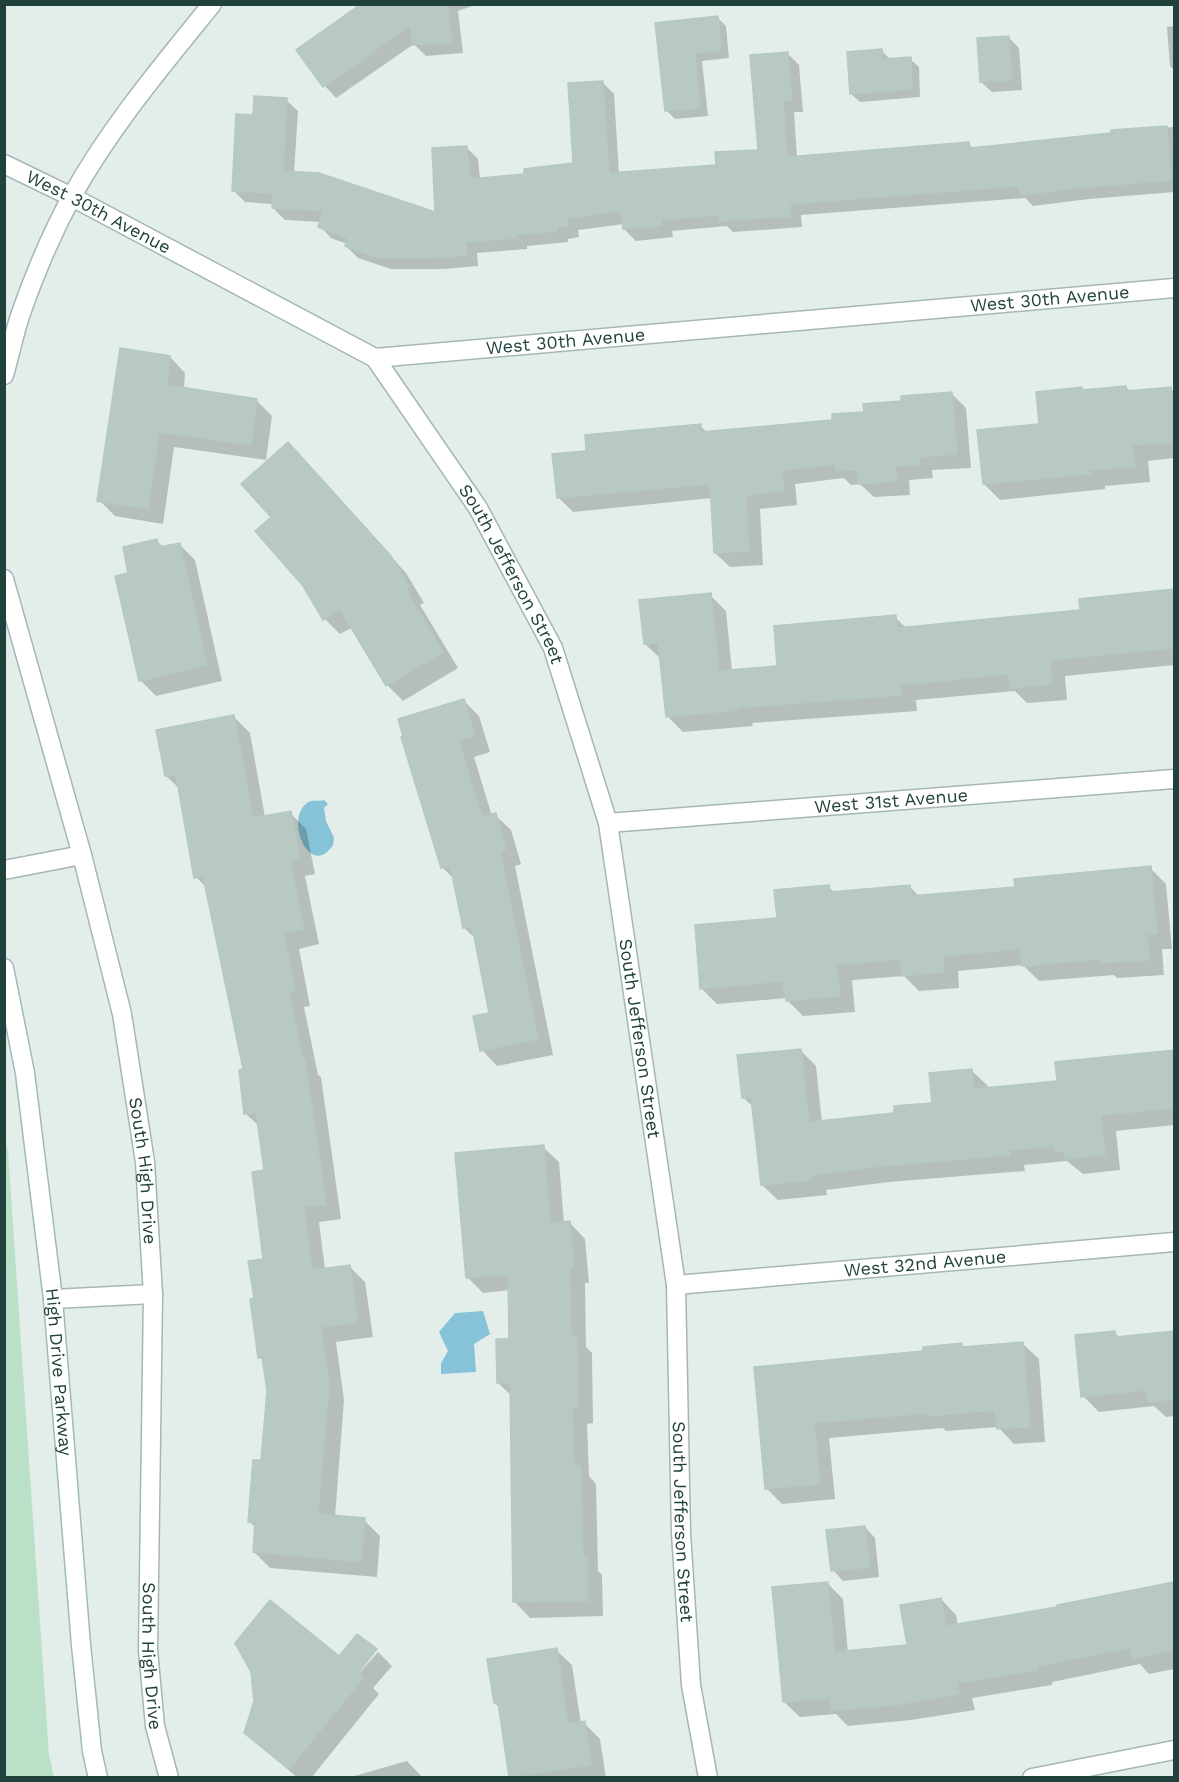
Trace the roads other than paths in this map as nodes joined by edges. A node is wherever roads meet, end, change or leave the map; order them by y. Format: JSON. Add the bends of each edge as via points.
{"nodes":[{"id":1,"x":212,"y":4,"type":"edge"},
{"id":2,"x":4,"y":164,"type":"edge"},
{"id":3,"x":72,"y":197,"type":"junction"},
{"id":4,"x":1174,"y":288,"type":"edge"},
{"id":5,"x":375,"y":358,"type":"junction"},
{"id":6,"x":4,"y":375,"type":"edge"},
{"id":7,"x":4,"y":579,"type":"edge"},
{"id":8,"x":1174,"y":778,"type":"edge"},
{"id":9,"x":608,"y":823,"type":"junction"},
{"id":10,"x":82,"y":855,"type":"junction"},
{"id":11,"x":4,"y":870,"type":"edge"},
{"id":12,"x":4,"y":968,"type":"edge"},
{"id":13,"x":1174,"y":1242,"type":"edge"},
{"id":14,"x":676,"y":1285,"type":"junction"},
{"id":15,"x":153,"y":1294,"type":"junction"},
{"id":16,"x":53,"y":1299,"type":"junction"},
{"id":17,"x":1174,"y":1750,"type":"edge"},
{"id":18,"x":98,"y":1778,"type":"edge"},
{"id":19,"x":169,"y":1778,"type":"edge"},
{"id":20,"x":708,"y":1778,"type":"edge"},
{"id":21,"x":1032,"y":1778,"type":"edge"}],
"edges":[{"from":1,"to":3,"type":"street","via":[[133,102]]},
{"from":2,"to":3,"type":"street","name":"West 30th Avenue"},
{"from":3,"to":5,"type":"street","name":"West 30th Avenue"},
{"from":3,"to":6,"type":"street","via":[[20,315]]},
{"from":4,"to":5,"type":"street","name":"West 30th Avenue"},
{"from":5,"to":9,"type":"street","name":"South Jefferson Street","via":[[478,508],[553,648]]},
{"from":7,"to":10,"type":"street","name":"South High Drive"},
{"from":8,"to":9,"type":"street","name":"West 31st Avenue"},
{"from":9,"to":14,"type":"street","name":"South Jefferson Street"},
{"from":10,"to":11,"type":"street"},
{"from":10,"to":15,"type":"street","name":"South High Drive","via":[[122,1014],[145,1162]]},
{"from":12,"to":16,"type":"street","name":"High Drive Parkway","via":[[25,1073]]},
{"from":13,"to":14,"type":"street","name":"West 32nd Avenue"},
{"from":14,"to":20,"type":"street","name":"South Jefferson Street","via":[[681,1533],[691,1685]]},
{"from":15,"to":16,"type":"street"},
{"from":15,"to":19,"type":"street","name":"South High Drive","via":[[148,1650],[155,1726]]},
{"from":16,"to":18,"type":"street","name":"High Drive Parkway","via":[[81,1645]]},
{"from":17,"to":21,"type":"street"}]}
